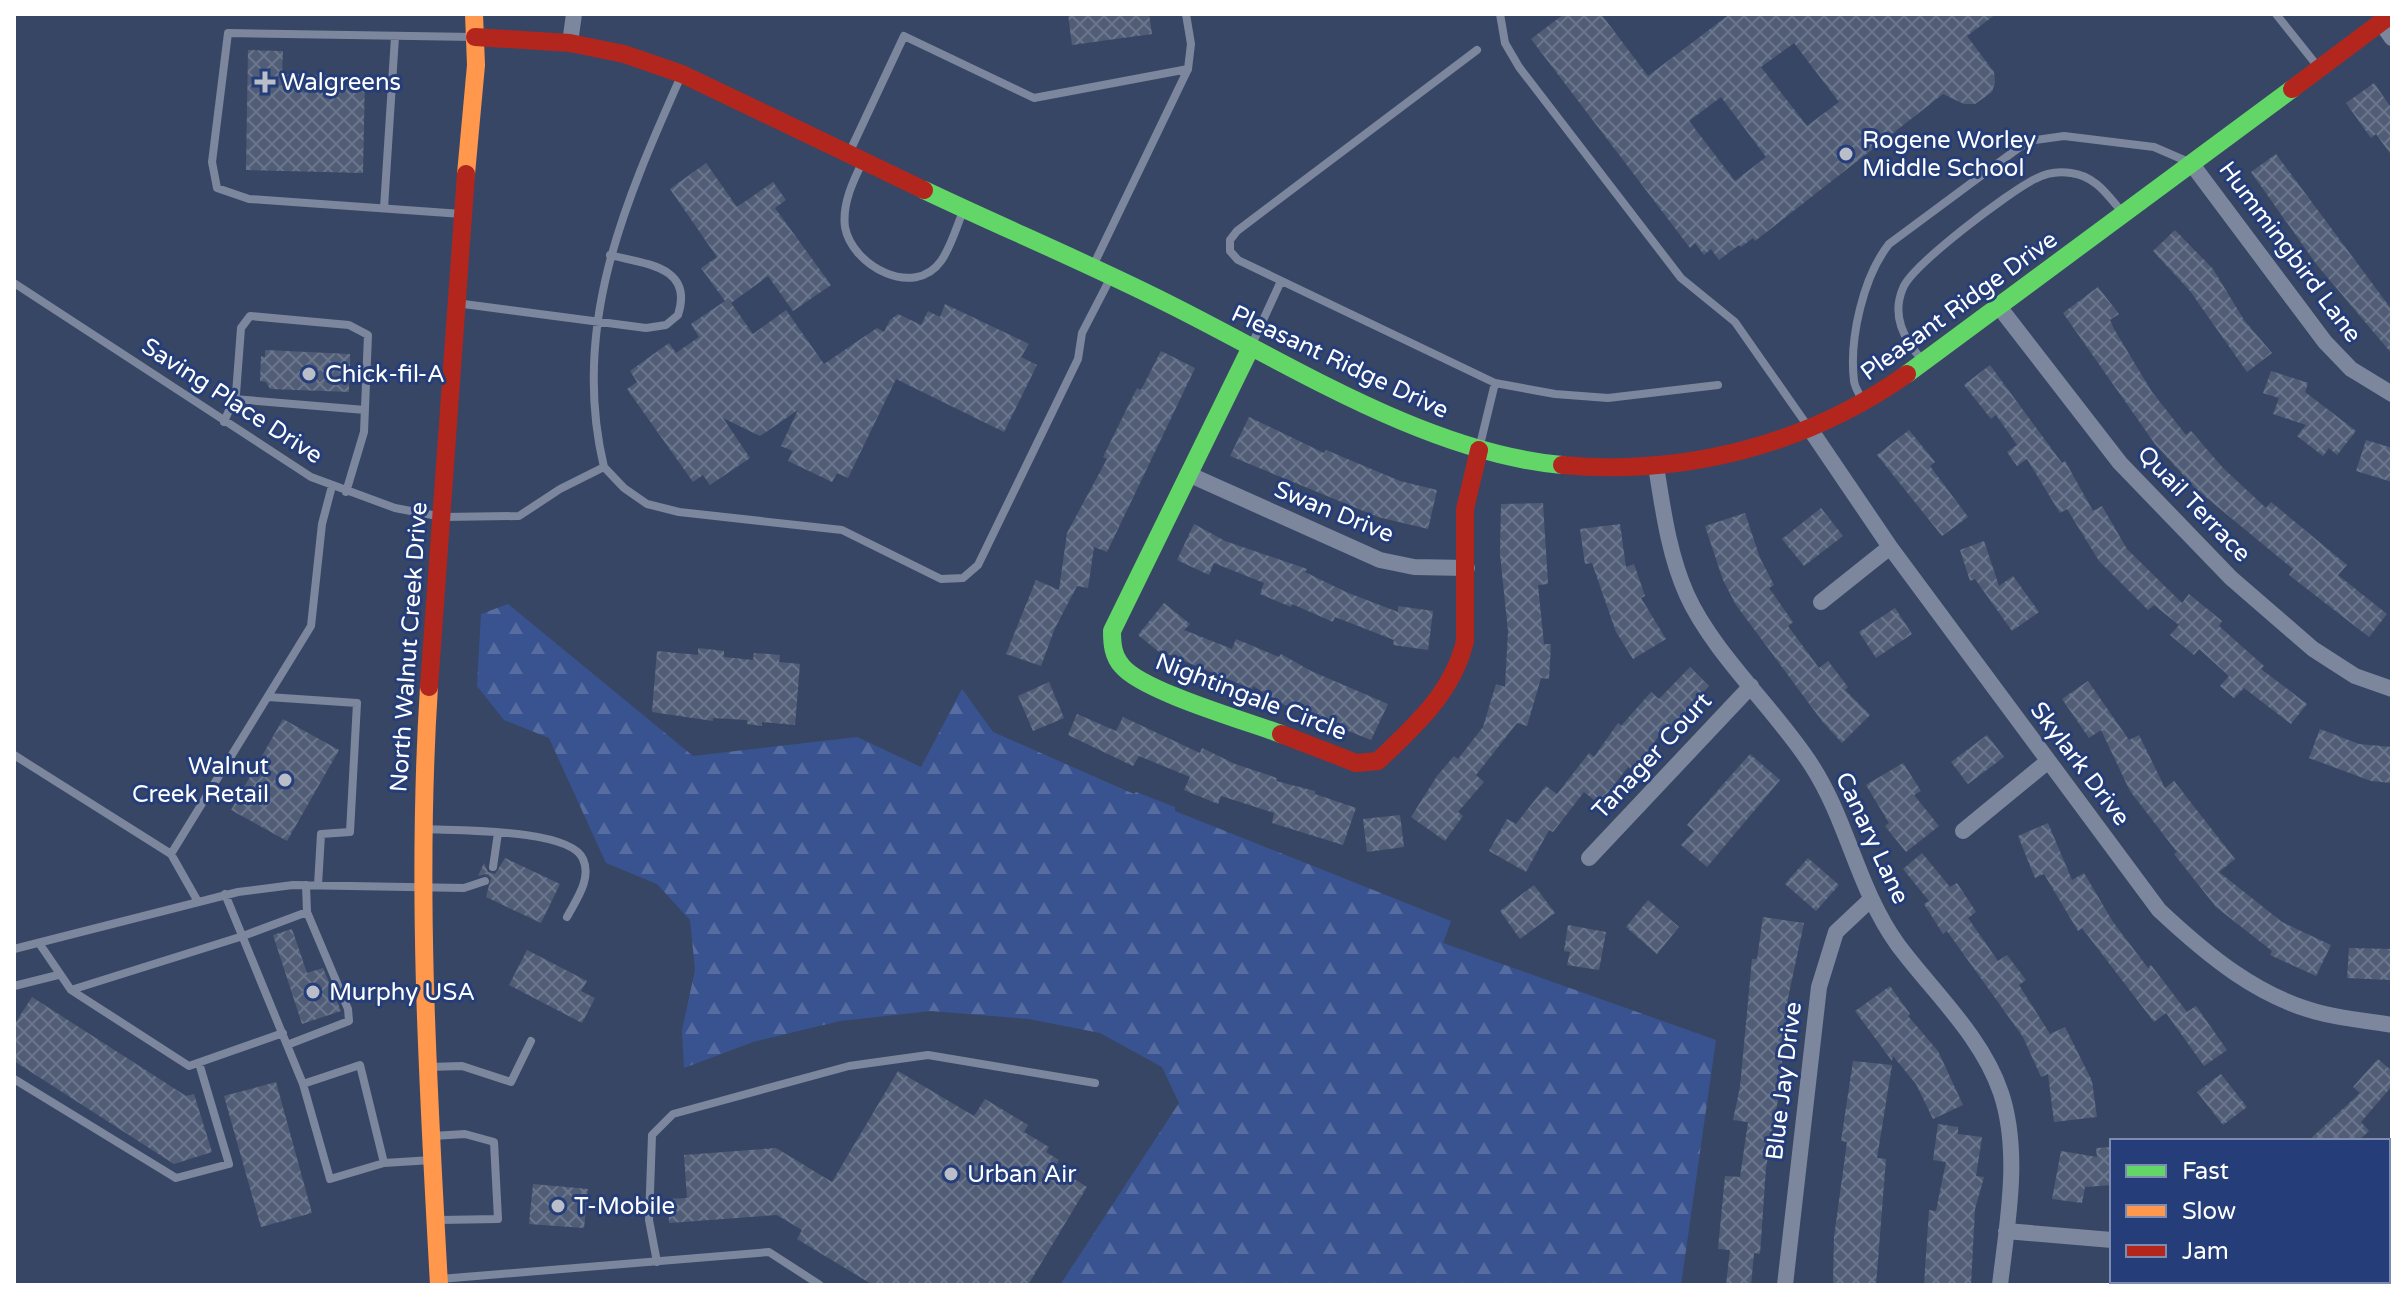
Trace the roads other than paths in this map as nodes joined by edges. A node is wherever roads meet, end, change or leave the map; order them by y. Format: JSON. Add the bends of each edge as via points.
{"nodes":[{"id":1,"x":474,"y":14,"type":"edge"},
{"id":2,"x":574,"y":14,"type":"edge"},
{"id":3,"x":1186,"y":14,"type":"edge"},
{"id":4,"x":1500,"y":14,"type":"edge"},
{"id":5,"x":2276,"y":14,"type":"edge"},
{"id":6,"x":2388,"y":25,"type":"edge"},
{"id":7,"x":395,"y":37,"type":"junction"},
{"id":8,"x":475,"y":37,"type":"junction"},
{"id":9,"x":570,"y":43,"type":"junction"},
{"id":10,"x":1477,"y":50,"type":"dead end"},
{"id":11,"x":1188,"y":69,"type":"junction"},
{"id":12,"x":2319,"y":69,"type":"junction"},
{"id":13,"x":682,"y":74,"type":"junction"},
{"id":14,"x":856,"y":157,"type":"junction"},
{"id":15,"x":2191,"y":163,"type":"junction"},
{"id":16,"x":384,"y":208,"type":"junction"},
{"id":17,"x":964,"y":209,"type":"junction"},
{"id":18,"x":465,"y":214,"type":"junction"},
{"id":19,"x":2123,"y":214,"type":"junction"},
{"id":20,"x":610,"y":255,"type":"junction"},
{"id":21,"x":1093,"y":266,"type":"junction"},
{"id":22,"x":1112,"y":275,"type":"junction"},
{"id":23,"x":1281,"y":281,"type":"junction"},
{"id":24,"x":14,"y":283,"type":"edge"},
{"id":25,"x":455,"y":303,"type":"junction"},
{"id":26,"x":2000,"y":308,"type":"junction"},
{"id":27,"x":597,"y":319,"type":"junction"},
{"id":28,"x":1251,"y":347,"type":"junction"},
{"id":29,"x":1925,"y":364,"type":"junction"},
{"id":30,"x":1495,"y":383,"type":"junction"},
{"id":31,"x":1718,"y":385,"type":"dead end"},
{"id":32,"x":2392,"y":394,"type":"edge"},
{"id":33,"x":234,"y":399,"type":"junction"},
{"id":34,"x":1865,"y":404,"type":"junction"},
{"id":35,"x":365,"y":410,"type":"junction"},
{"id":36,"x":224,"y":422,"type":"junction"},
{"id":37,"x":1810,"y":429,"type":"junction"},
{"id":38,"x":1479,"y":450,"type":"junction"},
{"id":39,"x":1656,"y":466,"type":"junction"},
{"id":40,"x":604,"y":467,"type":"junction"},
{"id":41,"x":1188,"y":474,"type":"junction"},
{"id":42,"x":332,"y":486,"type":"junction"},
{"id":43,"x":346,"y":492,"type":"junction"},
{"id":44,"x":443,"y":517,"type":"junction"},
{"id":45,"x":1890,"y":547,"type":"junction"},
{"id":46,"x":1467,"y":568,"type":"junction"},
{"id":47,"x":1821,"y":602,"type":"dead end"},
{"id":48,"x":1751,"y":686,"type":"junction"},
{"id":49,"x":2392,"y":689,"type":"edge"},
{"id":50,"x":268,"y":697,"type":"junction"},
{"id":51,"x":14,"y":755,"type":"edge"},
{"id":52,"x":2047,"y":762,"type":"junction"},
{"id":53,"x":422,"y":829,"type":"junction"},
{"id":54,"x":1963,"y":831,"type":"dead end"},
{"id":55,"x":498,"y":833,"type":"junction"},
{"id":56,"x":171,"y":854,"type":"junction"},
{"id":57,"x":1589,"y":858,"type":"dead end"},
{"id":58,"x":493,"y":867,"type":"dead end"},
{"id":59,"x":485,"y":881,"type":"dead end"},
{"id":60,"x":306,"y":885,"type":"junction"},
{"id":61,"x":318,"y":885,"type":"junction"},
{"id":62,"x":423,"y":889,"type":"junction"},
{"id":63,"x":225,"y":894,"type":"junction"},
{"id":64,"x":197,"y":900,"type":"junction"},
{"id":65,"x":1870,"y":900,"type":"junction"},
{"id":66,"x":307,"y":912,"type":"junction"},
{"id":67,"x":567,"y":917,"type":"dead end"},
{"id":68,"x":243,"y":936,"type":"junction"},
{"id":69,"x":39,"y":943,"type":"junction"},
{"id":70,"x":14,"y":949,"type":"edge"},
{"id":71,"x":58,"y":975,"type":"junction"},
{"id":72,"x":14,"y":986,"type":"edge"},
{"id":73,"x":71,"y":990,"type":"junction"},
{"id":74,"x":2392,"y":1025,"type":"edge"},
{"id":75,"x":283,"y":1033,"type":"junction"},
{"id":76,"x":531,"y":1041,"type":"dead end"},
{"id":77,"x":287,"y":1045,"type":"junction"},
{"id":78,"x":199,"y":1063,"type":"junction"},
{"id":79,"x":428,"y":1067,"type":"junction"},
{"id":80,"x":14,"y":1079,"type":"edge"},
{"id":81,"x":1095,"y":1083,"type":"dead end"},
{"id":82,"x":303,"y":1084,"type":"junction"},
{"id":83,"x":432,"y":1136,"type":"junction"},
{"id":84,"x":433,"y":1160,"type":"junction"},
{"id":85,"x":384,"y":1163,"type":"junction"},
{"id":86,"x":436,"y":1220,"type":"junction"},
{"id":87,"x":2006,"y":1231,"type":"junction"},
{"id":88,"x":2110,"y":1240,"type":"edge"},
{"id":89,"x":657,"y":1262,"type":"junction"},
{"id":90,"x":530,"y":1274,"type":"junction"},
{"id":91,"x":439,"y":1282,"type":"edge"},
{"id":92,"x":531,"y":1285,"type":"edge"},
{"id":93,"x":820,"y":1285,"type":"edge"},
{"id":94,"x":1785,"y":1285,"type":"edge"},
{"id":95,"x":2000,"y":1285,"type":"edge"}],
"edges":[{"from":1,"to":8,"type":"street","name":"North Walnut Creek Drive"},
{"from":2,"to":9,"type":"street"},
{"from":3,"to":11,"type":"lane"},
{"from":4,"to":37,"type":"lane","via":[[1505,43],[1519,67],[1681,278],[1735,322]]},
{"from":5,"to":12,"type":"lane"},
{"from":6,"to":12,"type":"street","name":"Pleasant Ridge Drive"},
{"from":7,"to":8,"type":"lane"},
{"from":7,"to":16,"type":"lane"},
{"from":7,"to":16,"type":"lane","via":[[228,33],[212,162],[217,188],[249,199]]},
{"from":8,"to":9,"type":"street","name":"Pleasant Ridge Drive"},
{"from":8,"to":18,"type":"street","name":"North Walnut Creek Drive"},
{"from":9,"to":13,"type":"street","name":"Pleasant Ridge Drive"},
{"from":10,"to":23,"type":"lane","via":[[1230,240],[1230,251],[1238,260]]},
{"from":11,"to":14,"type":"lane","via":[[1034,98],[904,36]]},
{"from":11,"to":21,"type":"lane"},
{"from":12,"to":15,"type":"street","name":"Pleasant Ridge Drive"},
{"from":13,"to":14,"type":"street","name":"Pleasant Ridge Drive"},
{"from":13,"to":20,"type":"lane","via":[[631,191]]},
{"from":14,"to":17,"type":"street","name":"Pleasant Ridge Drive"},
{"from":14,"to":17,"type":"lane","via":[[845,229],[854,248],[884,274],[902,278],[940,263]]},
{"from":15,"to":19,"type":"street","name":"Pleasant Ridge Drive"},
{"from":15,"to":32,"type":"street","name":"Hummingbird Lane","via":[[2325,342],[2351,369]]},
{"from":15,"to":34,"type":"lane","via":[[2154,147],[2064,136],[2028,141],[1889,244],[1874,263],[1865,285],[1854,383]]},
{"from":16,"to":18,"type":"lane"},
{"from":17,"to":21,"type":"street","name":"Pleasant Ridge Drive"},
{"from":18,"to":25,"type":"street","name":"North Walnut Creek Drive"},
{"from":19,"to":26,"type":"street","name":"Pleasant Ridge Drive"},
{"from":19,"to":29,"type":"lane","via":[[2096,182],[2071,173],[2054,172],[2021,187],[1918,267],[1903,287],[1900,329]]},
{"from":20,"to":27,"type":"lane"},
{"from":20,"to":27,"type":"lane","via":[[661,268],[674,277],[682,302],[678,315],[666,325],[646,328]]},
{"from":21,"to":22,"type":"street","name":"Pleasant Ridge Drive"},
{"from":22,"to":28,"type":"street","name":"Pleasant Ridge Drive"},
{"from":22,"to":40,"type":"lane","via":[[1082,333],[1078,359],[978,565],[963,578],[941,579],[842,530],[647,504]]},
{"from":23,"to":28,"type":"lane"},
{"from":23,"to":30,"type":"lane"},
{"from":24,"to":36,"type":"lane","name":"Saving Place Drive"},
{"from":25,"to":27,"type":"lane"},
{"from":25,"to":44,"type":"street","name":"North Walnut Creek Drive"},
{"from":26,"to":29,"type":"street","name":"Pleasant Ridge Drive"},
{"from":26,"to":49,"type":"street","name":"Quail Terrace","via":[[2120,463],[2231,578],[2313,649],[2355,676]]},
{"from":27,"to":40,"type":"lane","via":[[593,421]]},
{"from":28,"to":38,"type":"street","name":"Pleasant Ridge Drive","via":[[1418,429]]},
{"from":28,"to":41,"type":"street","name":"Nightingale Circle"},
{"from":29,"to":34,"type":"street","name":"Pleasant Ridge Drive"},
{"from":30,"to":31,"type":"lane","via":[[1608,398]]},
{"from":30,"to":38,"type":"lane"},
{"from":33,"to":35,"type":"lane"},
{"from":33,"to":35,"type":"lane","via":[[241,328],[250,316],[349,325],[368,335]]},
{"from":33,"to":36,"type":"lane"},
{"from":34,"to":37,"type":"street","name":"Pleasant Ridge Drive"},
{"from":35,"to":43,"type":"lane"},
{"from":36,"to":42,"type":"lane","name":"Saving Place Drive"},
{"from":37,"to":39,"type":"street","name":"Pleasant Ridge Drive","via":[[1720,457]]},
{"from":37,"to":45,"type":"street","name":"Skylark Drive"},
{"from":38,"to":39,"type":"street","name":"Pleasant Ridge Drive","via":[[1542,463],[1609,469]]},
{"from":38,"to":46,"type":"street","name":"Nightingale Circle","via":[[1465,509]]},
{"from":39,"to":48,"type":"street","name":"Canary Lane","via":[[1670,546],[1687,596]]},
{"from":40,"to":44,"type":"lane","name":"Saving Place Drive","via":[[519,516]]},
{"from":41,"to":46,"type":"street","name":"Swan Drive","via":[[1380,560]]},
{"from":41,"to":46,"type":"street","name":"Nightingale Circle","via":[[1112,631],[1118,666],[1136,679],[1356,763],[1378,761],[1453,678],[1465,634]]},
{"from":42,"to":43,"type":"lane","name":"Saving Place Drive"},
{"from":42,"to":50,"type":"lane","via":[[322,524],[311,626]]},
{"from":43,"to":44,"type":"lane","name":"Saving Place Drive"},
{"from":44,"to":53,"type":"street","name":"North Walnut Creek Drive"},
{"from":45,"to":47,"type":"street"},
{"from":45,"to":52,"type":"street","name":"Skylark Drive"},
{"from":48,"to":57,"type":"street","name":"Tanager Court"},
{"from":48,"to":65,"type":"street","name":"Canary Lane","via":[[1829,797]]},
{"from":50,"to":56,"type":"lane"},
{"from":50,"to":61,"type":"lane","via":[[357,703],[350,832],[321,834]]},
{"from":51,"to":56,"type":"lane"},
{"from":52,"to":54,"type":"street"},
{"from":52,"to":74,"type":"street","name":"Skylark Drive","via":[[2159,910],[2206,954],[2280,998],[2323,1014]]},
{"from":53,"to":55,"type":"lane"},
{"from":53,"to":62,"type":"street","name":"North Walnut Creek Drive"},
{"from":55,"to":58,"type":"lane"},
{"from":55,"to":67,"type":"lane","via":[[573,847],[583,857],[585,884]]},
{"from":56,"to":64,"type":"lane"},
{"from":59,"to":62,"type":"lane","via":[[464,888]]},
{"from":60,"to":61,"type":"lane"},
{"from":60,"to":63,"type":"lane"},
{"from":60,"to":66,"type":"lane"},
{"from":61,"to":62,"type":"lane"},
{"from":62,"to":79,"type":"street","name":"North Walnut Creek Drive"},
{"from":63,"to":64,"type":"lane"},
{"from":63,"to":68,"type":"lane"},
{"from":64,"to":69,"type":"lane"},
{"from":65,"to":87,"type":"street","name":"Canary Lane","via":[[1985,1059],[2002,1094],[2011,1152]]},
{"from":65,"to":94,"type":"street","name":"Blue Jay Drive","via":[[1836,932],[1819,987]]},
{"from":66,"to":68,"type":"lane"},
{"from":66,"to":77,"type":"lane","via":[[349,1021]]},
{"from":68,"to":73,"type":"lane"},
{"from":68,"to":75,"type":"lane"},
{"from":69,"to":70,"type":"lane"},
{"from":69,"to":71,"type":"lane"},
{"from":71,"to":72,"type":"lane"},
{"from":71,"to":73,"type":"lane"},
{"from":73,"to":78,"type":"lane","via":[[189,1066]]},
{"from":75,"to":77,"type":"lane"},
{"from":75,"to":78,"type":"lane"},
{"from":76,"to":79,"type":"lane","via":[[511,1082],[462,1066]]},
{"from":77,"to":82,"type":"lane"},
{"from":78,"to":80,"type":"lane","via":[[229,1164],[176,1178]]},
{"from":79,"to":83,"type":"street","name":"North Walnut Creek Drive"},
{"from":81,"to":89,"type":"lane","via":[[928,1055],[849,1066],[673,1114],[652,1135],[649,1220]]},
{"from":82,"to":85,"type":"lane","via":[[330,1179]]},
{"from":82,"to":85,"type":"lane","via":[[360,1065]]},
{"from":83,"to":84,"type":"street","name":"North Walnut Creek Drive"},
{"from":83,"to":86,"type":"lane","via":[[465,1134],[494,1142],[498,1219]]},
{"from":84,"to":85,"type":"lane"},
{"from":84,"to":86,"type":"street","name":"North Walnut Creek Drive"},
{"from":86,"to":91,"type":"street","name":"North Walnut Creek Drive"},
{"from":87,"to":88,"type":"street"},
{"from":87,"to":95,"type":"street","name":"Canary Lane"},
{"from":89,"to":90,"type":"lane"},
{"from":89,"to":93,"type":"lane","via":[[769,1252]]},
{"from":90,"to":91,"type":"lane"},
{"from":90,"to":92,"type":"lane"}]}
